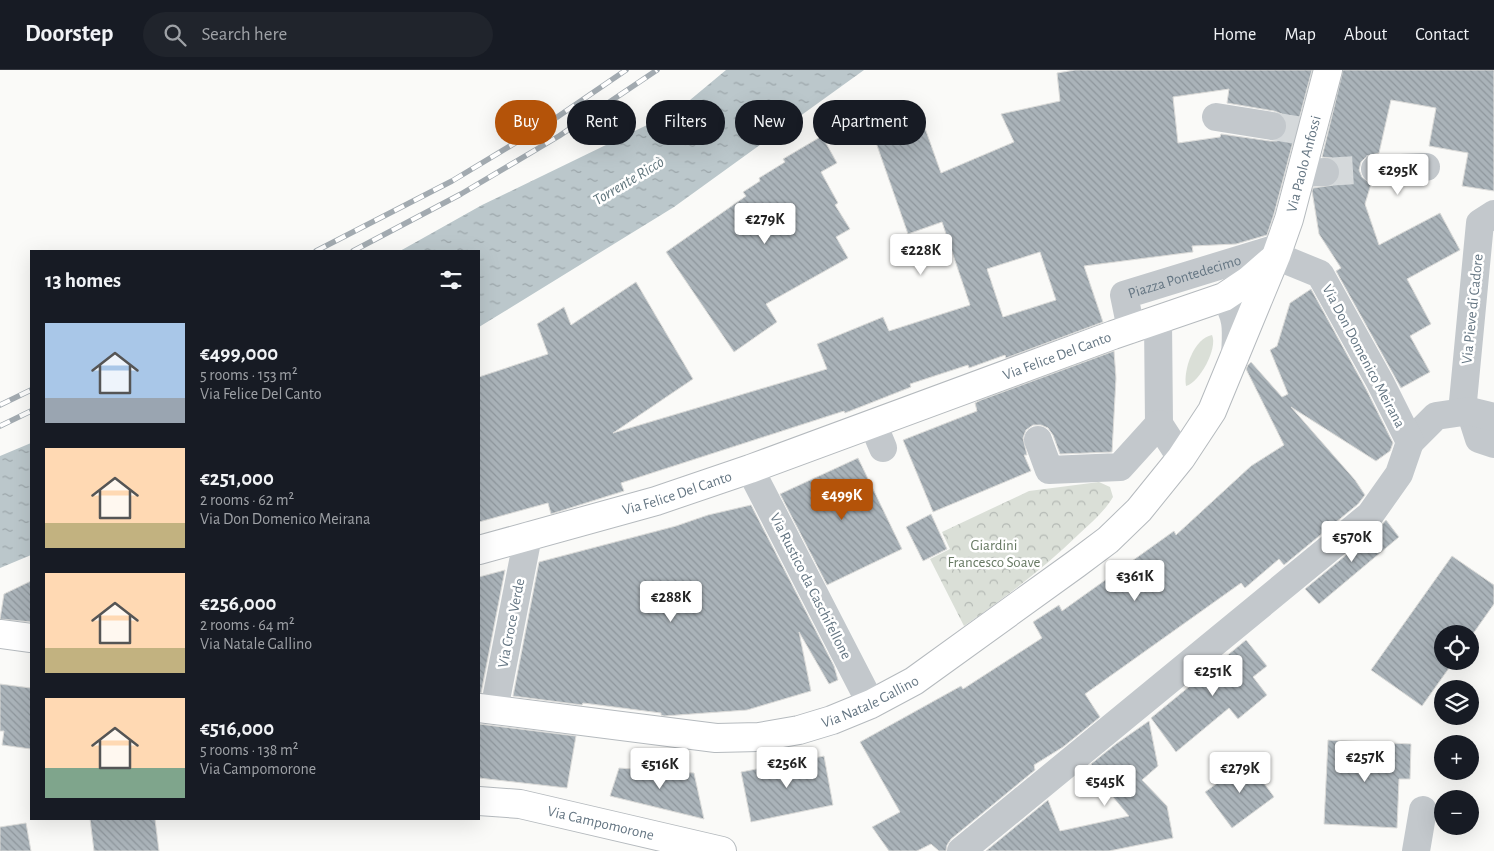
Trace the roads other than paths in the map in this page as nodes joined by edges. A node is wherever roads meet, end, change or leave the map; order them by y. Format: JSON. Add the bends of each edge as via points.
{"nodes":[{"id":1,"x":1328,"y":70,"type":"edge"},
{"id":2,"x":1216,"y":117,"type":"dead end"},
{"id":3,"x":1272,"y":126,"type":"tunnel mouth"},
{"id":4,"x":1426,"y":167,"type":"dead end"},
{"id":5,"x":1375,"y":170,"type":"tunnel mouth"},
{"id":6,"x":1494,"y":214,"type":"edge"},
{"id":7,"x":1276,"y":252,"type":"junction"},
{"id":8,"x":1224,"y":297,"type":"junction"},
{"id":9,"x":1158,"y":320,"type":"junction"},
{"id":10,"x":1130,"y":329,"type":"junction"},
{"id":11,"x":1235,"y":356,"type":"junction"},
{"id":12,"x":1475,"y":414,"type":"edge"},
{"id":13,"x":1159,"y":424,"type":"junction"},
{"id":14,"x":1038,"y":440,"type":"dead end"},
{"id":15,"x":1410,"y":442,"type":"junction"},
{"id":16,"x":1494,"y":444,"type":"edge"},
{"id":17,"x":1181,"y":458,"type":"junction"},
{"id":18,"x":750,"y":469,"type":"junction"},
{"id":19,"x":528,"y":536,"type":"junction"},
{"id":20,"x":480,"y":550,"type":"edge"},
{"id":21,"x":0,"y":634,"type":"edge"},
{"id":22,"x":30,"y":638,"type":"edge"},
{"id":23,"x":871,"y":704,"type":"junction"},
{"id":24,"x":486,"y":709,"type":"edge"},
{"id":25,"x":480,"y":801,"type":"edge"},
{"id":26,"x":1423,"y":810,"type":"dead end"},
{"id":27,"x":722,"y":851,"type":"edge"},
{"id":28,"x":961,"y":851,"type":"edge"},
{"id":29,"x":1416,"y":851,"type":"edge"}],
"edges":[{"from":1,"to":7,"type":"main road","name":"Via Paolo Anfossi","via":[[1307,132],[1313,173]]},
{"from":2,"to":3,"type":"street"},
{"from":4,"to":5,"type":"street"},
{"from":6,"to":12,"type":"street","name":"Via Pieve di Cadore","via":[[1480,222]]},
{"from":7,"to":8,"type":"main road","name":"Piazza Pontedecimo","via":[[1248,281]]},
{"from":7,"to":10,"type":"street","name":"Piazza Pontedecimo","via":[[1124,295]]},
{"from":7,"to":11,"type":"main road","name":"Piazza Pontedecimo"},
{"from":7,"to":15,"type":"street","name":"Via Don Domenico Meirana","via":[[1320,274]]},
{"from":8,"to":9,"type":"main road","name":"Piazza Pontedecimo"},
{"from":8,"to":11,"type":"street","name":"Piazza Pontedecimo","via":[[1236,322]]},
{"from":9,"to":10,"type":"main road","name":"Via Felice Del Canto"},
{"from":9,"to":13,"type":"street"},
{"from":10,"to":18,"type":"main road","name":"Via Felice Del Canto","via":[[878,436]]},
{"from":11,"to":17,"type":"main road","name":"Piazza Pontedecimo","via":[[1212,411]]},
{"from":12,"to":15,"type":"street","via":[[1436,416]]},
{"from":12,"to":16,"type":"street","name":"Via Pieve di Cadore","via":[[1479,439]]},
{"from":13,"to":14,"type":"street","via":[[1120,467],[1049,470]]},
{"from":13,"to":17,"type":"street"},
{"from":15,"to":28,"type":"street","name":"Via Don Domenico Meirana","via":[[1399,474],[1370,515]]},
{"from":17,"to":23,"type":"main road","name":"Via Natale Gallino","via":[[1139,510],[1108,540],[914,681]]},
{"from":18,"to":19,"type":"main road","name":"Via Felice Del Canto","via":[[656,501]]},
{"from":18,"to":23,"type":"street","name":"Via Rustico da Caschifellone"},
{"from":19,"to":20,"type":"main road","name":"Via Felice Del Canto"},
{"from":19,"to":24,"type":"street","name":"Via Croce Verde"},
{"from":21,"to":22,"type":"main road"},
{"from":23,"to":24,"type":"main road","name":"Via Natale Gallino","via":[[800,730],[759,737],[716,738]]},
{"from":25,"to":27,"type":"main road","name":"Via Campomorone","via":[[520,804]]},
{"from":26,"to":29,"type":"street"}]}
